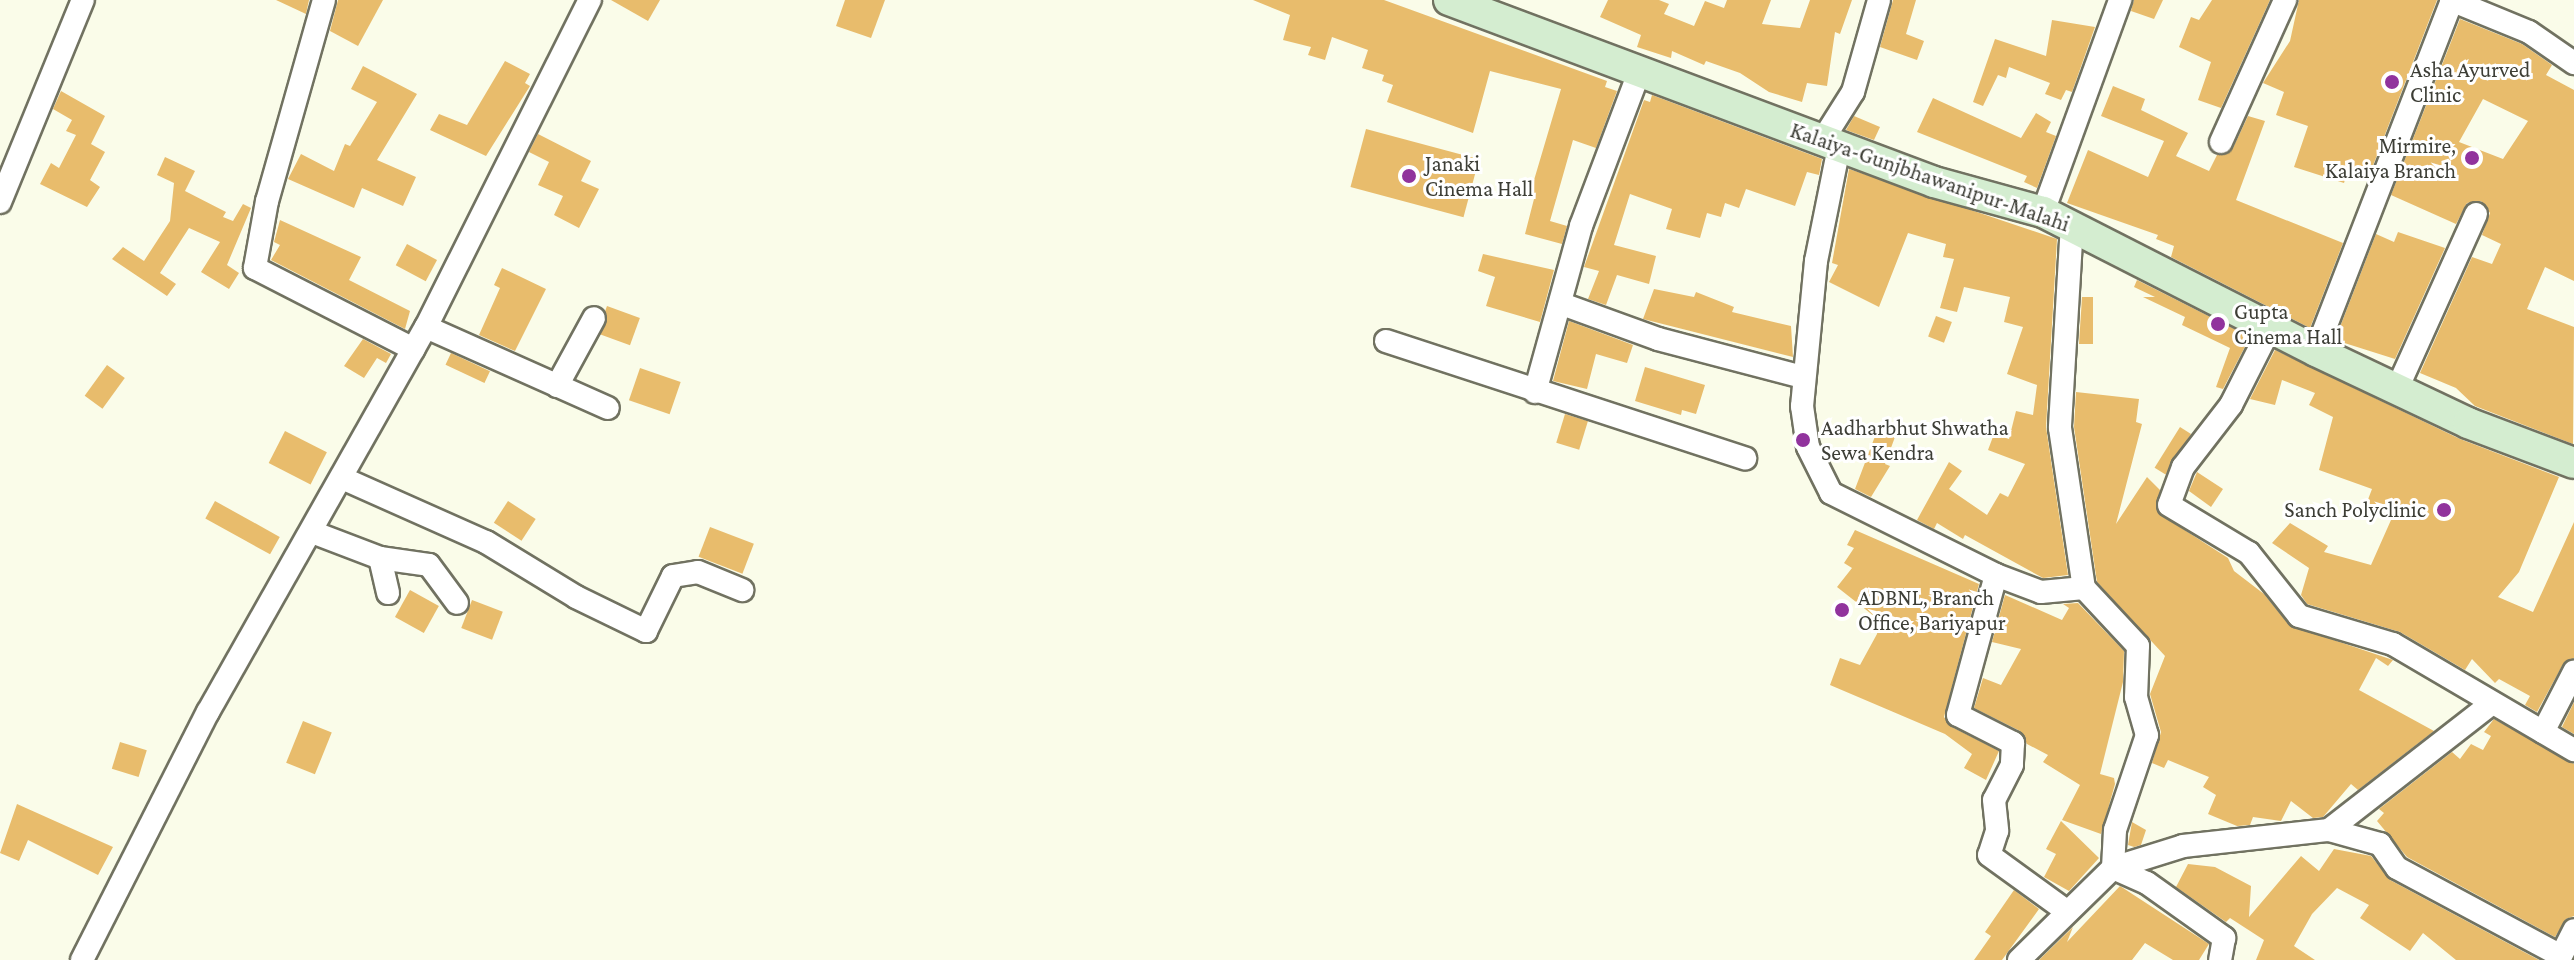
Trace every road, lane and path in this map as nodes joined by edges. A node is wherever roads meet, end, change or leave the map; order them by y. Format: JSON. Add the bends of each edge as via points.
{"nodes":[{"id":1,"x":83,"y":0,"type":"edge"},
{"id":2,"x":324,"y":0,"type":"edge"},
{"id":3,"x":590,"y":0,"type":"edge"},
{"id":4,"x":1449,"y":0,"type":"edge"},
{"id":5,"x":1879,"y":0,"type":"edge"},
{"id":6,"x":2120,"y":0,"type":"edge"},
{"id":7,"x":2285,"y":0,"type":"edge"},
{"id":8,"x":2452,"y":0,"type":"edge"},
{"id":9,"x":2572,"y":58,"type":"edge"},
{"id":10,"x":1638,"y":75,"type":"junction"},
{"id":11,"x":2221,"y":142,"type":"dead end"},
{"id":12,"x":1831,"y":144,"type":"junction"},
{"id":13,"x":0,"y":202,"type":"edge"},
{"id":14,"x":2043,"y":212,"type":"junction"},
{"id":15,"x":2476,"y":214,"type":"dead end"},
{"id":16,"x":2072,"y":224,"type":"junction"},
{"id":17,"x":1562,"y":304,"type":"junction"},
{"id":18,"x":594,"y":318,"type":"dead end"},
{"id":19,"x":426,"y":327,"type":"junction"},
{"id":20,"x":2270,"y":328,"type":"junction"},
{"id":21,"x":1386,"y":341,"type":"dead end"},
{"id":22,"x":413,"y":349,"type":"junction"},
{"id":23,"x":2316,"y":351,"type":"junction"},
{"id":24,"x":1803,"y":377,"type":"junction"},
{"id":25,"x":557,"y":386,"type":"junction"},
{"id":26,"x":2397,"y":389,"type":"junction"},
{"id":27,"x":1535,"y":392,"type":"junction"},
{"id":28,"x":608,"y":408,"type":"dead end"},
{"id":29,"x":1745,"y":458,"type":"dead end"},
{"id":30,"x":2574,"y":463,"type":"edge"},
{"id":31,"x":342,"y":478,"type":"junction"},
{"id":32,"x":312,"y":532,"type":"junction"},
{"id":33,"x":380,"y":558,"type":"junction"},
{"id":34,"x":1996,"y":575,"type":"junction"},
{"id":35,"x":2084,"y":588,"type":"junction"},
{"id":36,"x":742,"y":590,"type":"dead end"},
{"id":37,"x":388,"y":593,"type":"dead end"},
{"id":38,"x":457,"y":603,"type":"dead end"},
{"id":39,"x":2574,"y":672,"type":"edge"},
{"id":40,"x":2491,"y":704,"type":"junction"},
{"id":41,"x":2543,"y":732,"type":"junction"},
{"id":42,"x":2574,"y":750,"type":"edge"},
{"id":43,"x":2329,"y":830,"type":"junction"},
{"id":44,"x":2113,"y":868,"type":"junction"},
{"id":45,"x":2065,"y":910,"type":"junction"},
{"id":46,"x":2574,"y":930,"type":"edge"},
{"id":47,"x":2560,"y":958,"type":"edge"},
{"id":48,"x":82,"y":960,"type":"edge"},
{"id":49,"x":2019,"y":960,"type":"edge"},
{"id":50,"x":2220,"y":960,"type":"edge"}],
"edges":[{"from":1,"to":13,"type":"street"},
{"from":2,"to":22,"type":"street","via":[[267,201],[255,268]]},
{"from":3,"to":19,"type":"street"},
{"from":4,"to":10,"type":"street","name":"Kalaiya-Gunjbhawanipur-Malahi"},
{"from":5,"to":12,"type":"street","via":[[1853,92]]},
{"from":6,"to":14,"type":"street"},
{"from":7,"to":11,"type":"street"},
{"from":8,"to":9,"type":"street","via":[[2529,32]]},
{"from":8,"to":23,"type":"street"},
{"from":10,"to":12,"type":"street","name":"Kalaiya-Gunjbhawanipur-Malahi"},
{"from":10,"to":17,"type":"street","via":[[1581,226]]},
{"from":12,"to":14,"type":"street","name":"Kalaiya-Gunjbhawanipur-Malahi","via":[[1934,182]]},
{"from":12,"to":24,"type":"street"},
{"from":14,"to":16,"type":"street","name":"Kalaiya-Gunjbhawanipur-Malahi"},
{"from":15,"to":26,"type":"street"},
{"from":16,"to":20,"type":"street","name":"Kalaiya-Gunjbhawanipur-Malahi"},
{"from":16,"to":35,"type":"street","via":[[2060,428]]},
{"from":17,"to":24,"type":"street","via":[[1658,339]]},
{"from":17,"to":27,"type":"street"},
{"from":18,"to":25,"type":"street"},
{"from":19,"to":22,"type":"street"},
{"from":19,"to":25,"type":"street"},
{"from":20,"to":23,"type":"street","name":"Kalaiya-Gunjbhawanipur-Malahi"},
{"from":20,"to":40,"type":"street","via":[[2231,405],[2183,467],[2169,505],[2249,553],[2299,616],[2393,644]]},
{"from":21,"to":27,"type":"street"},
{"from":22,"to":31,"type":"street"},
{"from":23,"to":26,"type":"street","name":"Kalaiya-Gunjbhawanipur-Malahi"},
{"from":24,"to":34,"type":"street","via":[[1808,447],[1831,493]]},
{"from":25,"to":28,"type":"street"},
{"from":26,"to":30,"type":"street","name":"Kalaiya-Gunjbhawanipur-Malahi"},
{"from":27,"to":29,"type":"street"},
{"from":31,"to":32,"type":"street"},
{"from":31,"to":36,"type":"street","via":[[486,542],[576,597],[646,631],[673,576],[698,572]]},
{"from":32,"to":33,"type":"street"},
{"from":32,"to":48,"type":"street","via":[[208,712]]},
{"from":33,"to":37,"type":"street"},
{"from":33,"to":38,"type":"street","via":[[429,565]]},
{"from":34,"to":35,"type":"street","via":[[2041,592]]},
{"from":34,"to":45,"type":"street","via":[[1958,715],[2013,743],[2012,765],[1994,800],[1997,831],[1989,855]]},
{"from":35,"to":44,"type":"street","via":[[2138,646],[2136,697],[2147,735],[2115,830]]},
{"from":39,"to":41,"type":"street"},
{"from":40,"to":41,"type":"street"},
{"from":40,"to":43,"type":"street"},
{"from":41,"to":42,"type":"street"},
{"from":43,"to":44,"type":"street","via":[[2183,846]]},
{"from":43,"to":47,"type":"street","via":[[2380,844],[2397,868]]},
{"from":44,"to":45,"type":"street"},
{"from":44,"to":50,"type":"street","via":[[2147,883],[2224,938]]},
{"from":45,"to":49,"type":"street"},
{"from":46,"to":47,"type":"street"}]}
